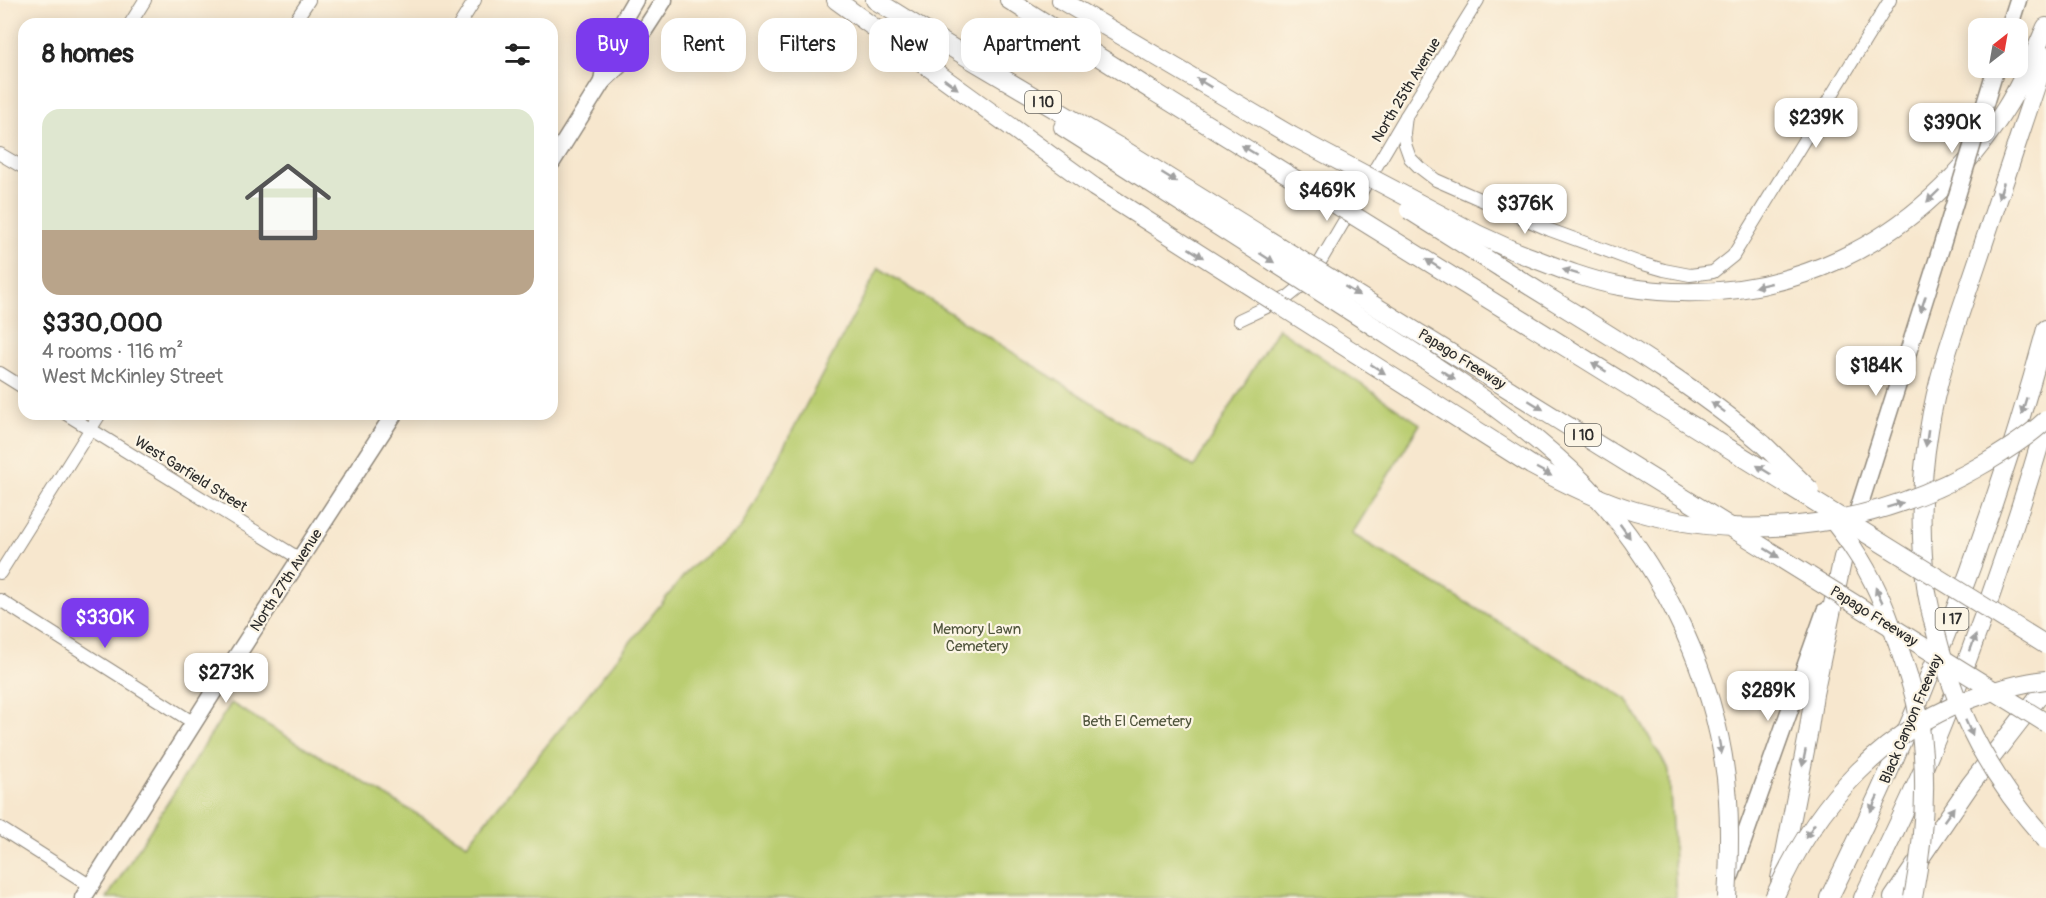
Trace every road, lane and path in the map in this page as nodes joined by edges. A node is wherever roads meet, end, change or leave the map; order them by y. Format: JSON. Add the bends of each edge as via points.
{"nodes":[{"id":1,"x":145,"y":0,"type":"edge"},
{"id":2,"x":309,"y":0,"type":"edge"},
{"id":3,"x":475,"y":0,"type":"edge"},
{"id":4,"x":635,"y":0,"type":"edge"},
{"id":5,"x":664,"y":0,"type":"edge"},
{"id":6,"x":836,"y":0,"type":"edge"},
{"id":7,"x":875,"y":0,"type":"edge"},
{"id":8,"x":1009,"y":0,"type":"edge"},
{"id":9,"x":1061,"y":0,"type":"edge"},
{"id":10,"x":1479,"y":0,"type":"edge"},
{"id":11,"x":1890,"y":0,"type":"edge"},
{"id":12,"x":2018,"y":0,"type":"edge"},
{"id":13,"x":134,"y":18,"type":"edge"},
{"id":14,"x":297,"y":18,"type":"edge"},
{"id":15,"x":464,"y":18,"type":"edge"},
{"id":16,"x":2012,"y":18,"type":"edge"},
{"id":17,"x":2046,"y":27,"type":"edge"},
{"id":18,"x":2046,"y":56,"type":"edge"},
{"id":19,"x":1993,"y":78,"type":"edge"},
{"id":20,"x":602,"y":82,"type":"junction"},
{"id":21,"x":1406,"y":116,"type":"junction"},
{"id":22,"x":1290,"y":135,"type":"junction"},
{"id":23,"x":558,"y":152,"type":"edge"},
{"id":24,"x":1115,"y":152,"type":"junction"},
{"id":25,"x":2,"y":159,"type":"edge"},
{"id":26,"x":18,"y":166,"type":"edge"},
{"id":27,"x":1239,"y":320,"type":"dead end"},
{"id":28,"x":2046,"y":329,"type":"edge"},
{"id":29,"x":0,"y":373,"type":"edge"},
{"id":30,"x":18,"y":384,"type":"edge"},
{"id":31,"x":76,"y":420,"type":"edge"},
{"id":32,"x":96,"y":420,"type":"edge"},
{"id":33,"x":390,"y":420,"type":"edge"},
{"id":34,"x":2046,"y":421,"type":"edge"},
{"id":35,"x":91,"y":429,"type":"junction"},
{"id":36,"x":1843,"y":557,"type":"junction"},
{"id":37,"x":300,"y":559,"type":"junction"},
{"id":38,"x":0,"y":573,"type":"edge"},
{"id":39,"x":0,"y":600,"type":"edge"},
{"id":40,"x":2046,"y":645,"type":"edge"},
{"id":41,"x":2046,"y":680,"type":"edge"},
{"id":42,"x":2046,"y":687,"type":"edge"},
{"id":43,"x":194,"y":723,"type":"junction"},
{"id":44,"x":2046,"y":723,"type":"edge"},
{"id":45,"x":0,"y":828,"type":"edge"},
{"id":46,"x":2046,"y":840,"type":"edge"},
{"id":47,"x":87,"y":892,"type":"edge"},
{"id":48,"x":1722,"y":898,"type":"edge"},
{"id":49,"x":1727,"y":898,"type":"edge"},
{"id":50,"x":1775,"y":898,"type":"edge"},
{"id":51,"x":1829,"y":898,"type":"edge"},
{"id":52,"x":1863,"y":898,"type":"edge"},
{"id":53,"x":1893,"y":898,"type":"edge"},
{"id":54,"x":1913,"y":898,"type":"edge"}],
"edges":[{"from":1,"to":13,"type":"street"},
{"from":2,"to":14,"type":"street"},
{"from":3,"to":15,"type":"street"},
{"from":4,"to":20,"type":"main road","via":[[607,48]]},
{"from":5,"to":20,"type":"main road","via":[[625,60]]},
{"from":6,"to":34,"type":"highway","one_way":true,"bridge":true,"via":[[1094,188],[1530,465],[1578,490],[1635,511],[1691,523],[1742,528],[1800,526],[1852,517],[1898,505],[1944,486],[1994,458]]},
{"from":7,"to":24,"type":"highway","name":"Papago Freeway","number":"I 10"},
{"from":40,"to":8,"type":"highway","one_way":true,"bridge":true},
{"from":22,"to":9,"type":"highway","one_way":true},
{"from":10,"to":21,"type":"street","name":"North 25th Avenue"},
{"from":11,"to":21,"type":"street","via":[[1732,256],[1713,272],[1690,274],[1640,263],[1550,230],[1436,180],[1410,158],[1405,144]]},
{"from":12,"to":16,"type":"main road"},
{"from":17,"to":22,"type":"highway","one_way":true,"bridge":true,"via":[[2006,108],[1972,156],[1931,199],[1885,235],[1835,262],[1749,288],[1702,293],[1654,291],[1565,270],[1477,234]]},
{"from":18,"to":46,"type":"highway","one_way":true,"bridge":true,"via":[[1936,395],[1922,486],[1921,543],[1940,650],[1957,699],[1995,777]]},
{"from":19,"to":36,"type":"main road","one_way":true,"bridge":true},
{"from":20,"to":23,"type":"main road"},
{"from":21,"to":27,"type":"street","name":"North 25th Avenue","via":[[1310,279],[1288,297]]},
{"from":54,"to":22,"type":"highway","one_way":true,"bridge":true,"via":[[1921,848],[1923,777],[1911,684],[1871,579],[1856,551],[1810,490],[1736,420],[1675,376]]},
{"from":24,"to":44,"type":"highway","name":"Papago Freeway","number":"I 10","one_way":true,"bridge":true},
{"from":24,"to":49,"type":"highway","one_way":true,"bridge":true,"via":[[1477,394],[1536,440],[1607,508],[1659,579],[1705,686],[1720,742],[1728,797]]},
{"from":25,"to":26,"type":"street"},
{"from":28,"to":51,"type":"highway","name":"Black Canyon Freeway","number":"I 17","one_way":true,"via":[[2003,473],[1947,634]]},
{"from":29,"to":30,"type":"street"},
{"from":31,"to":35,"type":"street","name":"West Garfield Street"},
{"from":32,"to":35,"type":"street"},
{"from":33,"to":37,"type":"main road","name":"North 27th Avenue"},
{"from":52,"to":34,"type":"highway","name":"Black Canyon Freeway","number":"I 17","one_way":true,"via":[[1953,698],[1999,572]]},
{"from":35,"to":37,"type":"street","name":"West Garfield Street"},
{"from":35,"to":38,"type":"street"},
{"from":36,"to":48,"type":"main road"},
{"from":36,"to":50,"type":"highway","one_way":true},
{"from":37,"to":43,"type":"main road","name":"North 27th Avenue"},
{"from":39,"to":43,"type":"street"},
{"from":41,"to":50,"type":"highway","one_way":true,"bridge":true,"via":[[1970,699],[1925,719],[1896,738],[1834,796],[1807,834]]},
{"from":53,"to":42,"type":"highway","one_way":true,"via":[[1964,793]]},
{"from":43,"to":47,"type":"main road","name":"North 27th Avenue"},
{"from":45,"to":47,"type":"street"}]}
